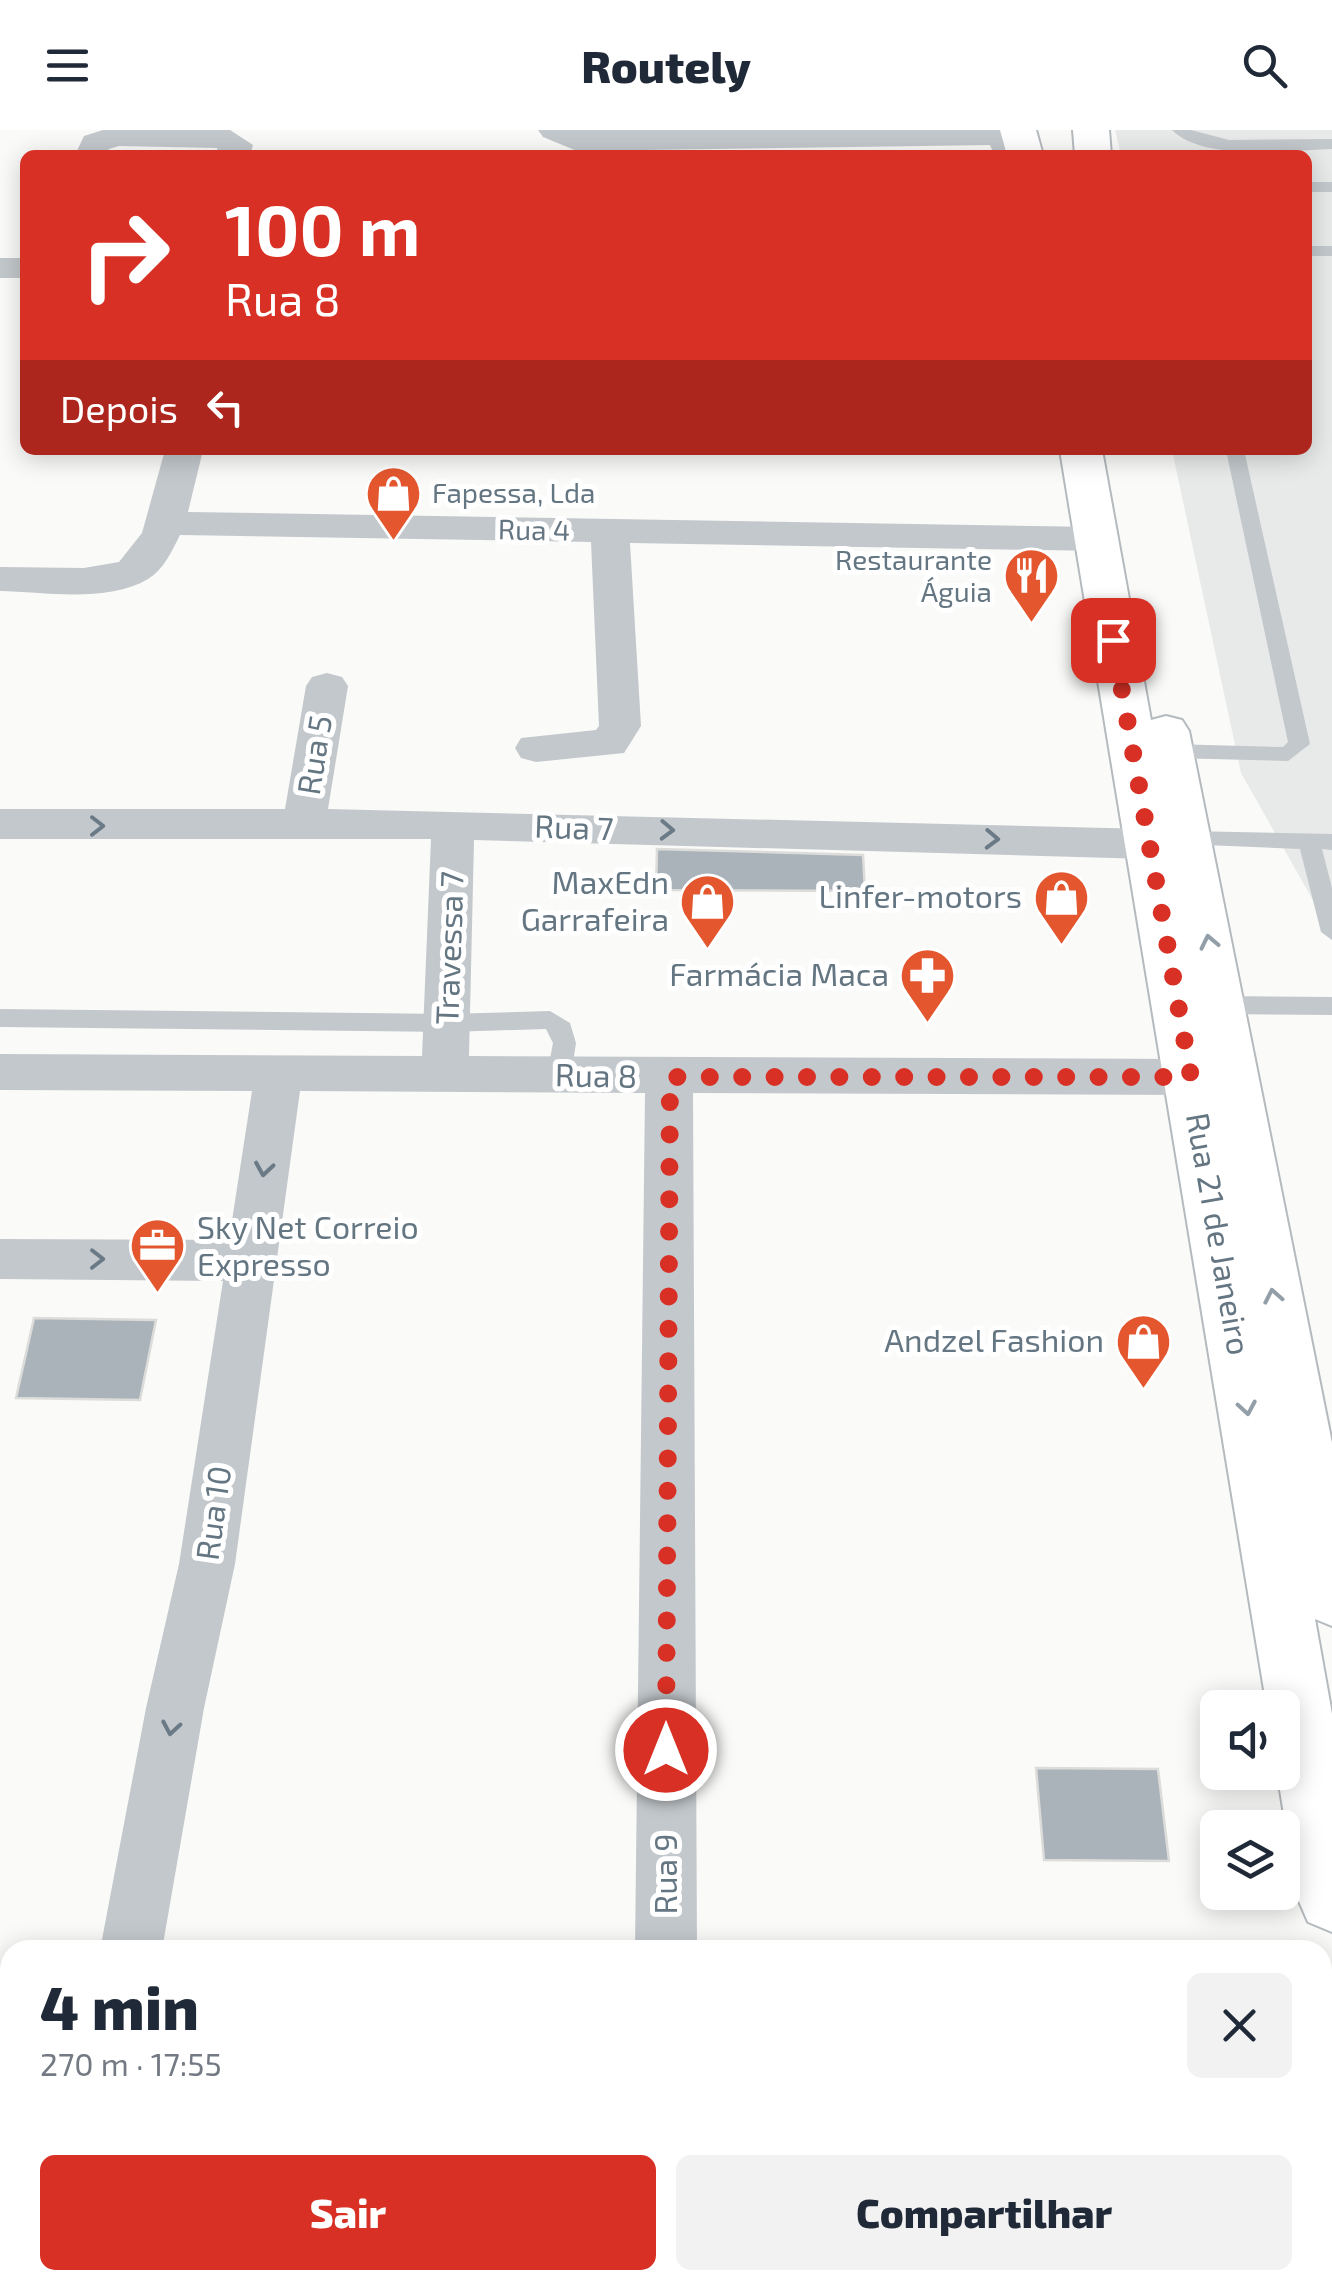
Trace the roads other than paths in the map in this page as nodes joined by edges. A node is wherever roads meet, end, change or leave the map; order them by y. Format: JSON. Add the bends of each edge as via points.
{"nodes":[{"id":1,"x":554,"y":130,"type":"edge"},
{"id":2,"x":1180,"y":130,"type":"edge"},
{"id":3,"x":1006,"y":136,"type":"edge"},
{"id":4,"x":241,"y":142,"type":"edge"},
{"id":5,"x":1332,"y":144,"type":"edge"},
{"id":6,"x":92,"y":150,"type":"edge"},
{"id":7,"x":183,"y":455,"type":"edge"},
{"id":8,"x":1081,"y":455,"type":"edge"},
{"id":9,"x":1114,"y":455,"type":"edge"},
{"id":10,"x":1236,"y":455,"type":"edge"},
{"id":11,"x":169,"y":522,"type":"junction"},
{"id":12,"x":610,"y":532,"type":"junction"},
{"id":13,"x":1097,"y":539,"type":"junction"},
{"id":14,"x":0,"y":579,"type":"edge"},
{"id":15,"x":326,"y":686,"type":"dead end"},
{"id":16,"x":536,"y":748,"type":"dead end"},
{"id":17,"x":1170,"y":751,"type":"junction"},
{"id":18,"x":0,"y":824,"type":"edge"},
{"id":19,"x":304,"y":824,"type":"junction"},
{"id":20,"x":453,"y":824,"type":"junction"},
{"id":21,"x":1168,"y":841,"type":"junction"},
{"id":22,"x":1321,"y":842,"type":"edge"},
{"id":23,"x":1332,"y":932,"type":"edge"},
{"id":24,"x":1220,"y":1005,"type":"junction"},
{"id":25,"x":1332,"y":1006,"type":"edge"},
{"id":26,"x":0,"y":1018,"type":"edge"},
{"id":27,"x":448,"y":1023,"type":"junction"},
{"id":28,"x":0,"y":1072,"type":"edge"},
{"id":29,"x":445,"y":1072,"type":"junction"},
{"id":30,"x":279,"y":1073,"type":"junction"},
{"id":31,"x":558,"y":1075,"type":"junction"},
{"id":32,"x":670,"y":1077,"type":"junction"},
{"id":33,"x":1191,"y":1077,"type":"junction"},
{"id":34,"x":0,"y":1258,"type":"edge"},
{"id":35,"x":250,"y":1260,"type":"junction"},
{"id":36,"x":1323,"y":1514,"type":"edge"},
{"id":37,"x":1332,"y":1598,"type":"edge"},
{"id":38,"x":1332,"y":1899,"type":"edge"},
{"id":39,"x":134,"y":1940,"type":"edge"},
{"id":40,"x":666,"y":1940,"type":"edge"}],
"edges":[{"from":1,"to":3,"type":"street","via":[[577,141]]},
{"from":2,"to":5,"type":"lane","via":[[1215,144]]},
{"from":4,"to":6,"type":"street","via":[[106,138]]},
{"from":7,"to":11,"type":"street"},
{"from":8,"to":13,"type":"main road","name":"Rua 21 de Janeiro"},
{"from":9,"to":17,"type":"main road","name":"Rua 21 de Janeiro"},
{"from":10,"to":17,"type":"lane","via":[[1299,744],[1288,754]]},
{"from":11,"to":12,"type":"street","name":"Rua 4"},
{"from":11,"to":14,"type":"street","via":[[136,574]]},
{"from":12,"to":13,"type":"street","name":"Rua 4"},
{"from":12,"to":16,"type":"street","via":[[616,738]]},
{"from":13,"to":21,"type":"main road","name":"Rua 21 de Janeiro"},
{"from":15,"to":19,"type":"street","name":"Rua 5"},
{"from":17,"to":21,"type":"main road","name":"Rua 21 de Janeiro"},
{"from":18,"to":19,"type":"street","name":"Rua 7","one_way":true},
{"from":19,"to":20,"type":"street","name":"Rua 7"},
{"from":20,"to":21,"type":"street","name":"Rua 7","one_way":true},
{"from":20,"to":27,"type":"street","name":"Travessa 7"},
{"from":21,"to":22,"type":"lane"},
{"from":24,"to":21,"type":"main road","name":"Rua 21 de Janeiro","one_way":true},
{"from":21,"to":33,"type":"main road","name":"Rua 21 de Janeiro"},
{"from":22,"to":23,"type":"lane"},
{"from":24,"to":25,"type":"lane"},
{"from":36,"to":24,"type":"main road","name":"Rua 21 de Janeiro","one_way":true},
{"from":26,"to":27,"type":"lane"},
{"from":27,"to":29,"type":"street","name":"Travessa 7"},
{"from":27,"to":31,"type":"lane","via":[[560,1024],[566,1033]]},
{"from":28,"to":30,"type":"street","name":"Rua 8"},
{"from":29,"to":30,"type":"street","name":"Rua 8"},
{"from":29,"to":31,"type":"street","name":"Rua 8"},
{"from":30,"to":35,"type":"street","name":"Rua 10","one_way":true},
{"from":31,"to":32,"type":"street","name":"Rua 8"},
{"from":32,"to":33,"type":"street","name":"Rua 8"},
{"from":32,"to":40,"type":"street","name":"Rua 9"},
{"from":33,"to":38,"type":"main road","name":"Rua 21 de Janeiro","one_way":true},
{"from":34,"to":35,"type":"street","one_way":true},
{"from":35,"to":39,"type":"street","name":"Rua 10","one_way":true,"via":[[207,1564]]},
{"from":36,"to":37,"type":"main road","name":"Rua 21 de Janeiro"}]}
